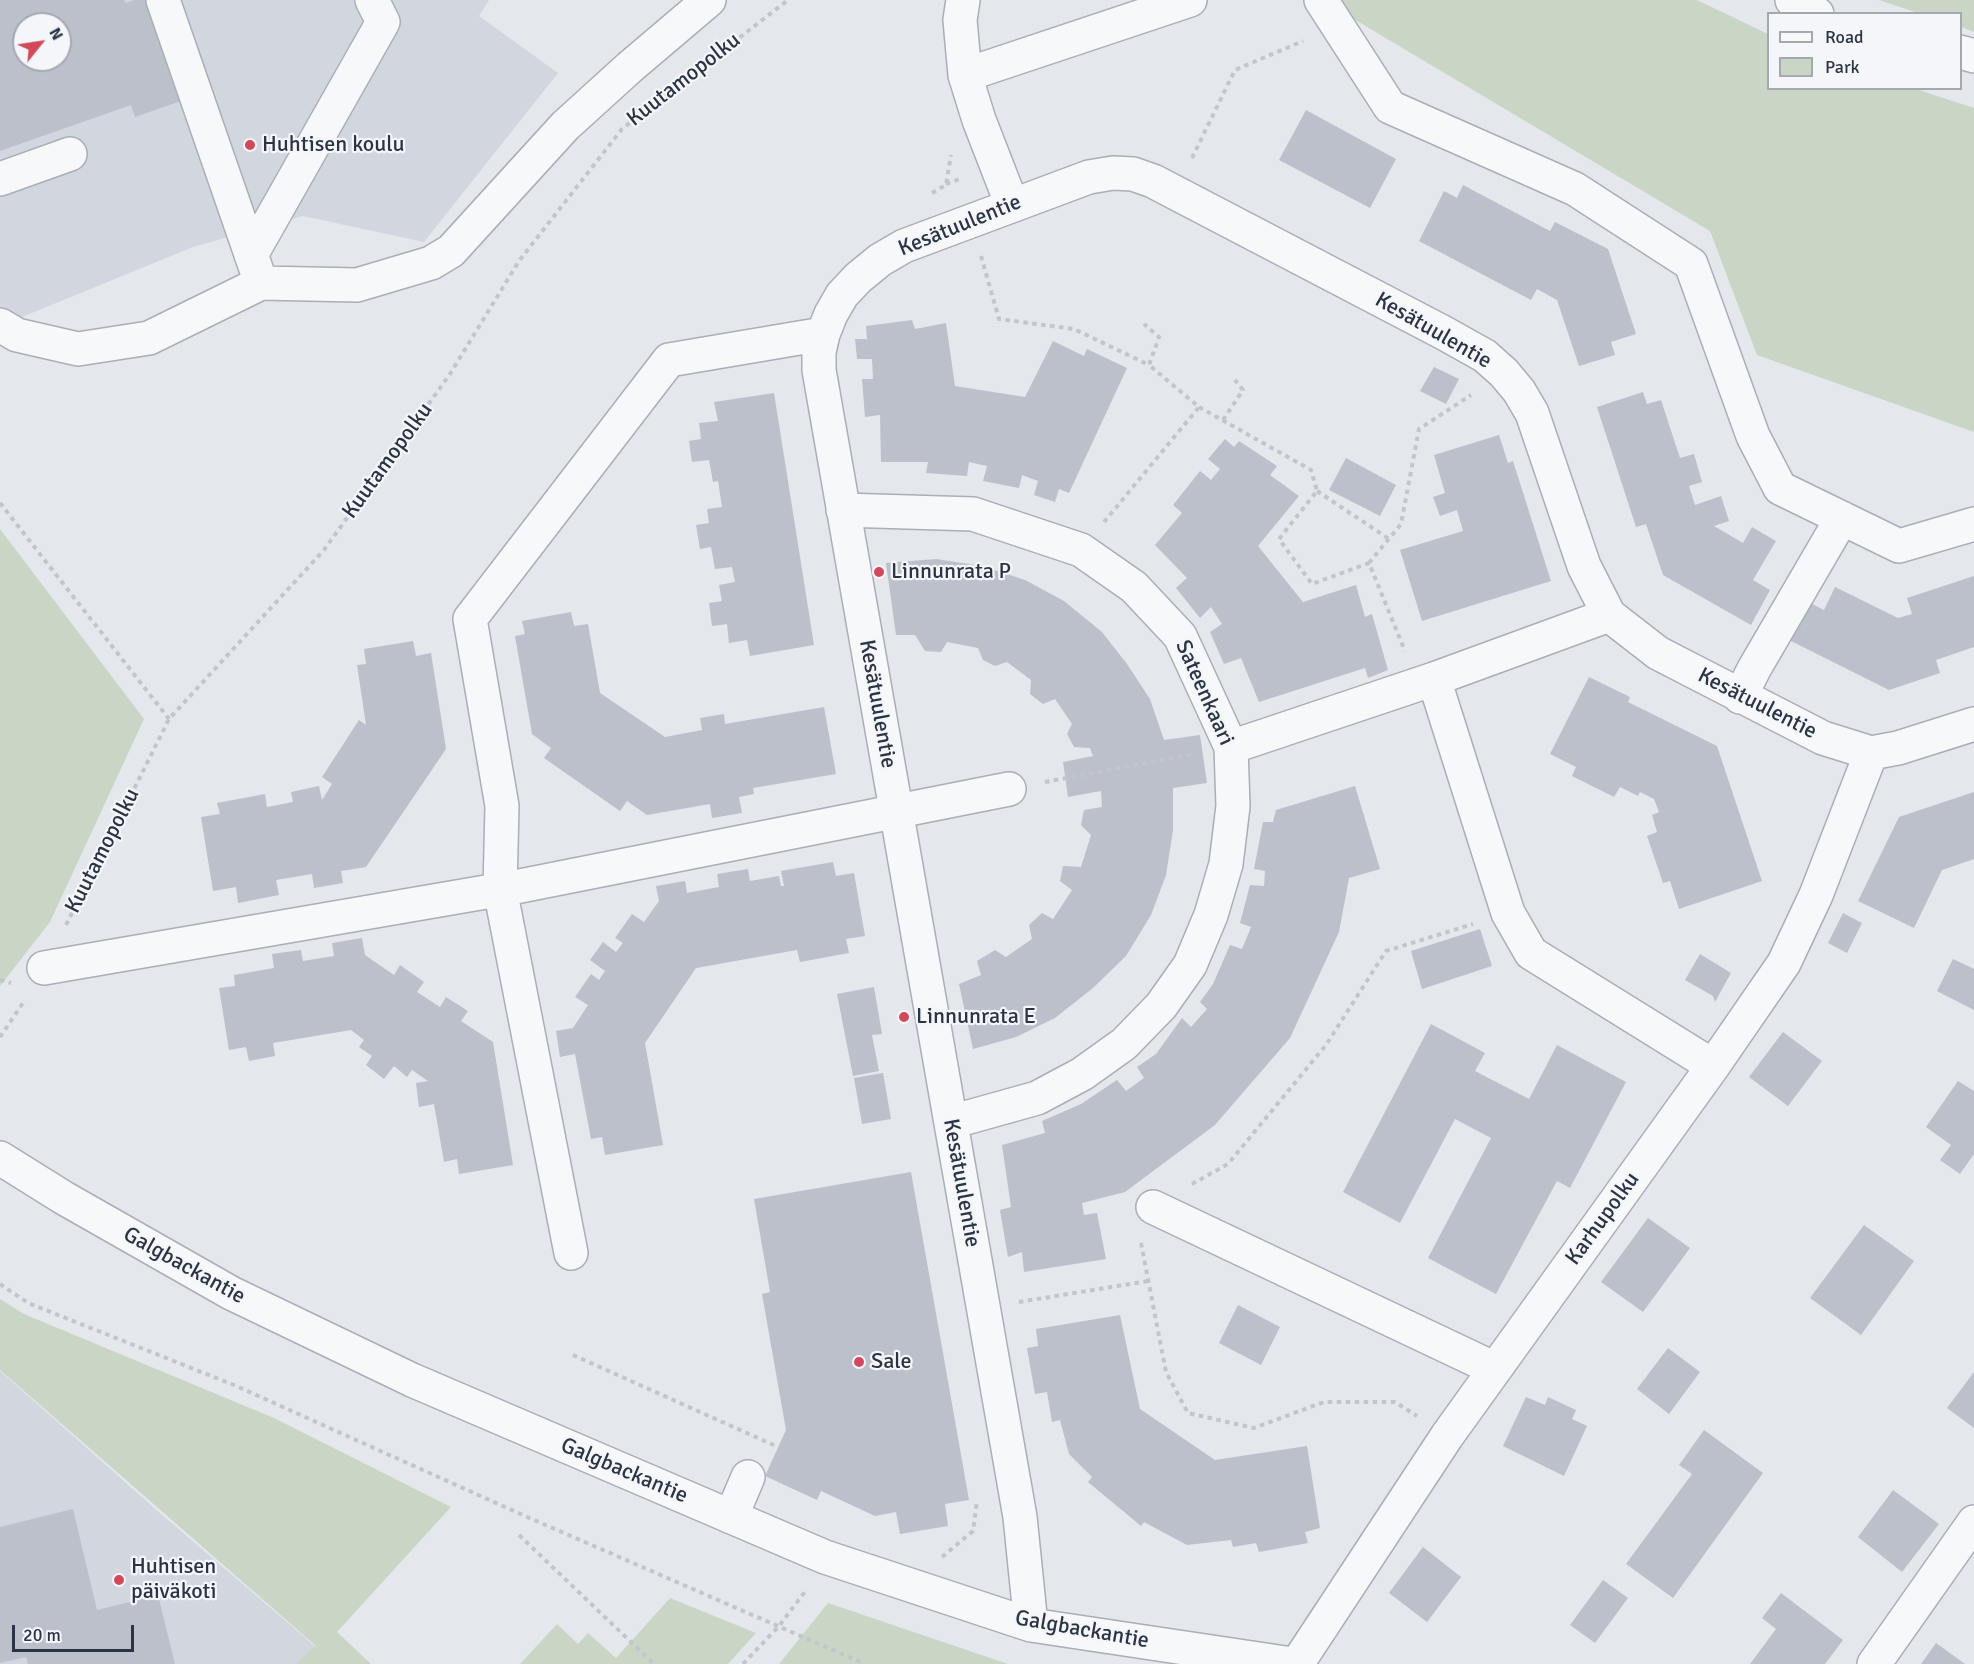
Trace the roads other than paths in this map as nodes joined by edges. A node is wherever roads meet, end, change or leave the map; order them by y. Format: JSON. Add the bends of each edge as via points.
{"nodes":[{"id":1,"x":163,"y":0,"type":"edge"},
{"id":2,"x":709,"y":0,"type":"edge"},
{"id":3,"x":963,"y":0,"type":"edge"},
{"id":4,"x":1190,"y":0,"type":"edge"},
{"id":5,"x":1792,"y":0,"type":"edge"},
{"id":6,"x":386,"y":7,"type":"edge"},
{"id":7,"x":1813,"y":12,"type":"edge"},
{"id":8,"x":1329,"y":13,"type":"edge"},
{"id":9,"x":965,"y":75,"type":"junction"},
{"id":10,"x":70,"y":154,"type":"dead end"},
{"id":11,"x":0,"y":179,"type":"edge"},
{"id":12,"x":1012,"y":205,"type":"junction"},
{"id":13,"x":256,"y":269,"type":"junction"},
{"id":14,"x":0,"y":325,"type":"edge"},
{"id":15,"x":823,"y":334,"type":"junction"},
{"id":16,"x":843,"y":510,"type":"junction"},
{"id":17,"x":1842,"y":518,"type":"junction"},
{"id":18,"x":1974,"y":524,"type":"edge"},
{"id":19,"x":1609,"y":615,"type":"junction"},
{"id":20,"x":1426,"y":682,"type":"junction"},
{"id":21,"x":1740,"y":697,"type":"junction"},
{"id":22,"x":1974,"y":724,"type":"edge"},
{"id":23,"x":1231,"y":747,"type":"junction"},
{"id":24,"x":1871,"y":753,"type":"junction"},
{"id":25,"x":1009,"y":789,"type":"road end"},
{"id":26,"x":895,"y":812,"type":"junction"},
{"id":27,"x":500,"y":889,"type":"junction"},
{"id":28,"x":44,"y":968,"type":"road end"},
{"id":29,"x":1713,"y":1066,"type":"junction"},
{"id":30,"x":951,"y":1122,"type":"junction"},
{"id":31,"x":0,"y":1158,"type":"edge"},
{"id":32,"x":1153,"y":1207,"type":"road end"},
{"id":33,"x":571,"y":1253,"type":"dead end"},
{"id":34,"x":1495,"y":1369,"type":"junction"},
{"id":35,"x":748,"y":1477,"type":"dead end"},
{"id":36,"x":731,"y":1516,"type":"junction"},
{"id":37,"x":1974,"y":1522,"type":"edge"},
{"id":38,"x":1031,"y":1625,"type":"junction"},
{"id":39,"x":1295,"y":1664,"type":"edge"},
{"id":40,"x":1874,"y":1664,"type":"edge"}],
"edges":[{"from":1,"to":13,"type":"street"},
{"from":2,"to":13,"type":"street","via":[[565,126],[451,251],[431,263],[357,285]]},
{"from":3,"to":9,"type":"street","via":[[960,20]]},
{"from":4,"to":9,"type":"street"},
{"from":5,"to":7,"type":"street"},
{"from":6,"to":13,"type":"street"},
{"from":8,"to":17,"type":"street","via":[[1390,107],[1575,189],[1691,264],[1754,436],[1780,488]]},
{"from":9,"to":12,"type":"street"},
{"from":10,"to":11,"type":"street"},
{"from":12,"to":15,"type":"street","name":"Kesätuulentie","via":[[904,246],[880,260],[842,295]]},
{"from":12,"to":19,"type":"street","name":"Kesätuulentie","via":[[1089,177],[1133,174],[1175,191],[1485,356],[1519,391],[1532,413],[1584,566]]},
{"from":13,"to":14,"type":"street","via":[[148,338],[78,349],[16,335]]},
{"from":15,"to":16,"type":"street","name":"Kesätuulentie","via":[[819,370]]},
{"from":15,"to":27,"type":"street","via":[[669,360],[470,619],[502,806]]},
{"from":16,"to":23,"type":"street","name":"Sateenkaari","via":[[973,514],[1081,550],[1134,587],[1180,636]]},
{"from":16,"to":26,"type":"street","name":"Kesätuulentie"},
{"from":17,"to":18,"type":"street","via":[[1899,546]]},
{"from":17,"to":21,"type":"street"},
{"from":19,"to":20,"type":"street"},
{"from":19,"to":21,"type":"street","name":"Kesätuulentie","via":[[1658,653]]},
{"from":20,"to":23,"type":"street"},
{"from":20,"to":29,"type":"street","via":[[1508,913],[1531,953]]},
{"from":21,"to":24,"type":"street","name":"Kesätuulentie","via":[[1822,738]]},
{"from":22,"to":24,"type":"street","name":"Kesätuulentie"},
{"from":23,"to":30,"type":"street","name":"Sateenkaari","via":[[1233,806],[1226,864],[1190,965],[1161,1006],[1124,1044],[1082,1074],[1037,1098]]},
{"from":24,"to":29,"type":"street","name":"Karhupolku","via":[[1816,895],[1784,963]]},
{"from":25,"to":26,"type":"street"},
{"from":26,"to":27,"type":"street"},
{"from":26,"to":30,"type":"street","name":"Kesätuulentie"},
{"from":27,"to":28,"type":"street"},
{"from":27,"to":33,"type":"street"},
{"from":29,"to":34,"type":"street","name":"Karhupolku"},
{"from":30,"to":38,"type":"street","name":"Kesätuulentie","via":[[1020,1517]]},
{"from":31,"to":36,"type":"street","name":"Galgbackantie","via":[[242,1298],[412,1380]]},
{"from":32,"to":34,"type":"street"},
{"from":34,"to":39,"type":"street","name":"Karhupolku"},
{"from":35,"to":36,"type":"street"},
{"from":36,"to":38,"type":"street","name":"Galgbackantie","via":[[825,1557]]},
{"from":37,"to":40,"type":"street"},
{"from":38,"to":39,"type":"street","name":"Galgbackantie"}]}
